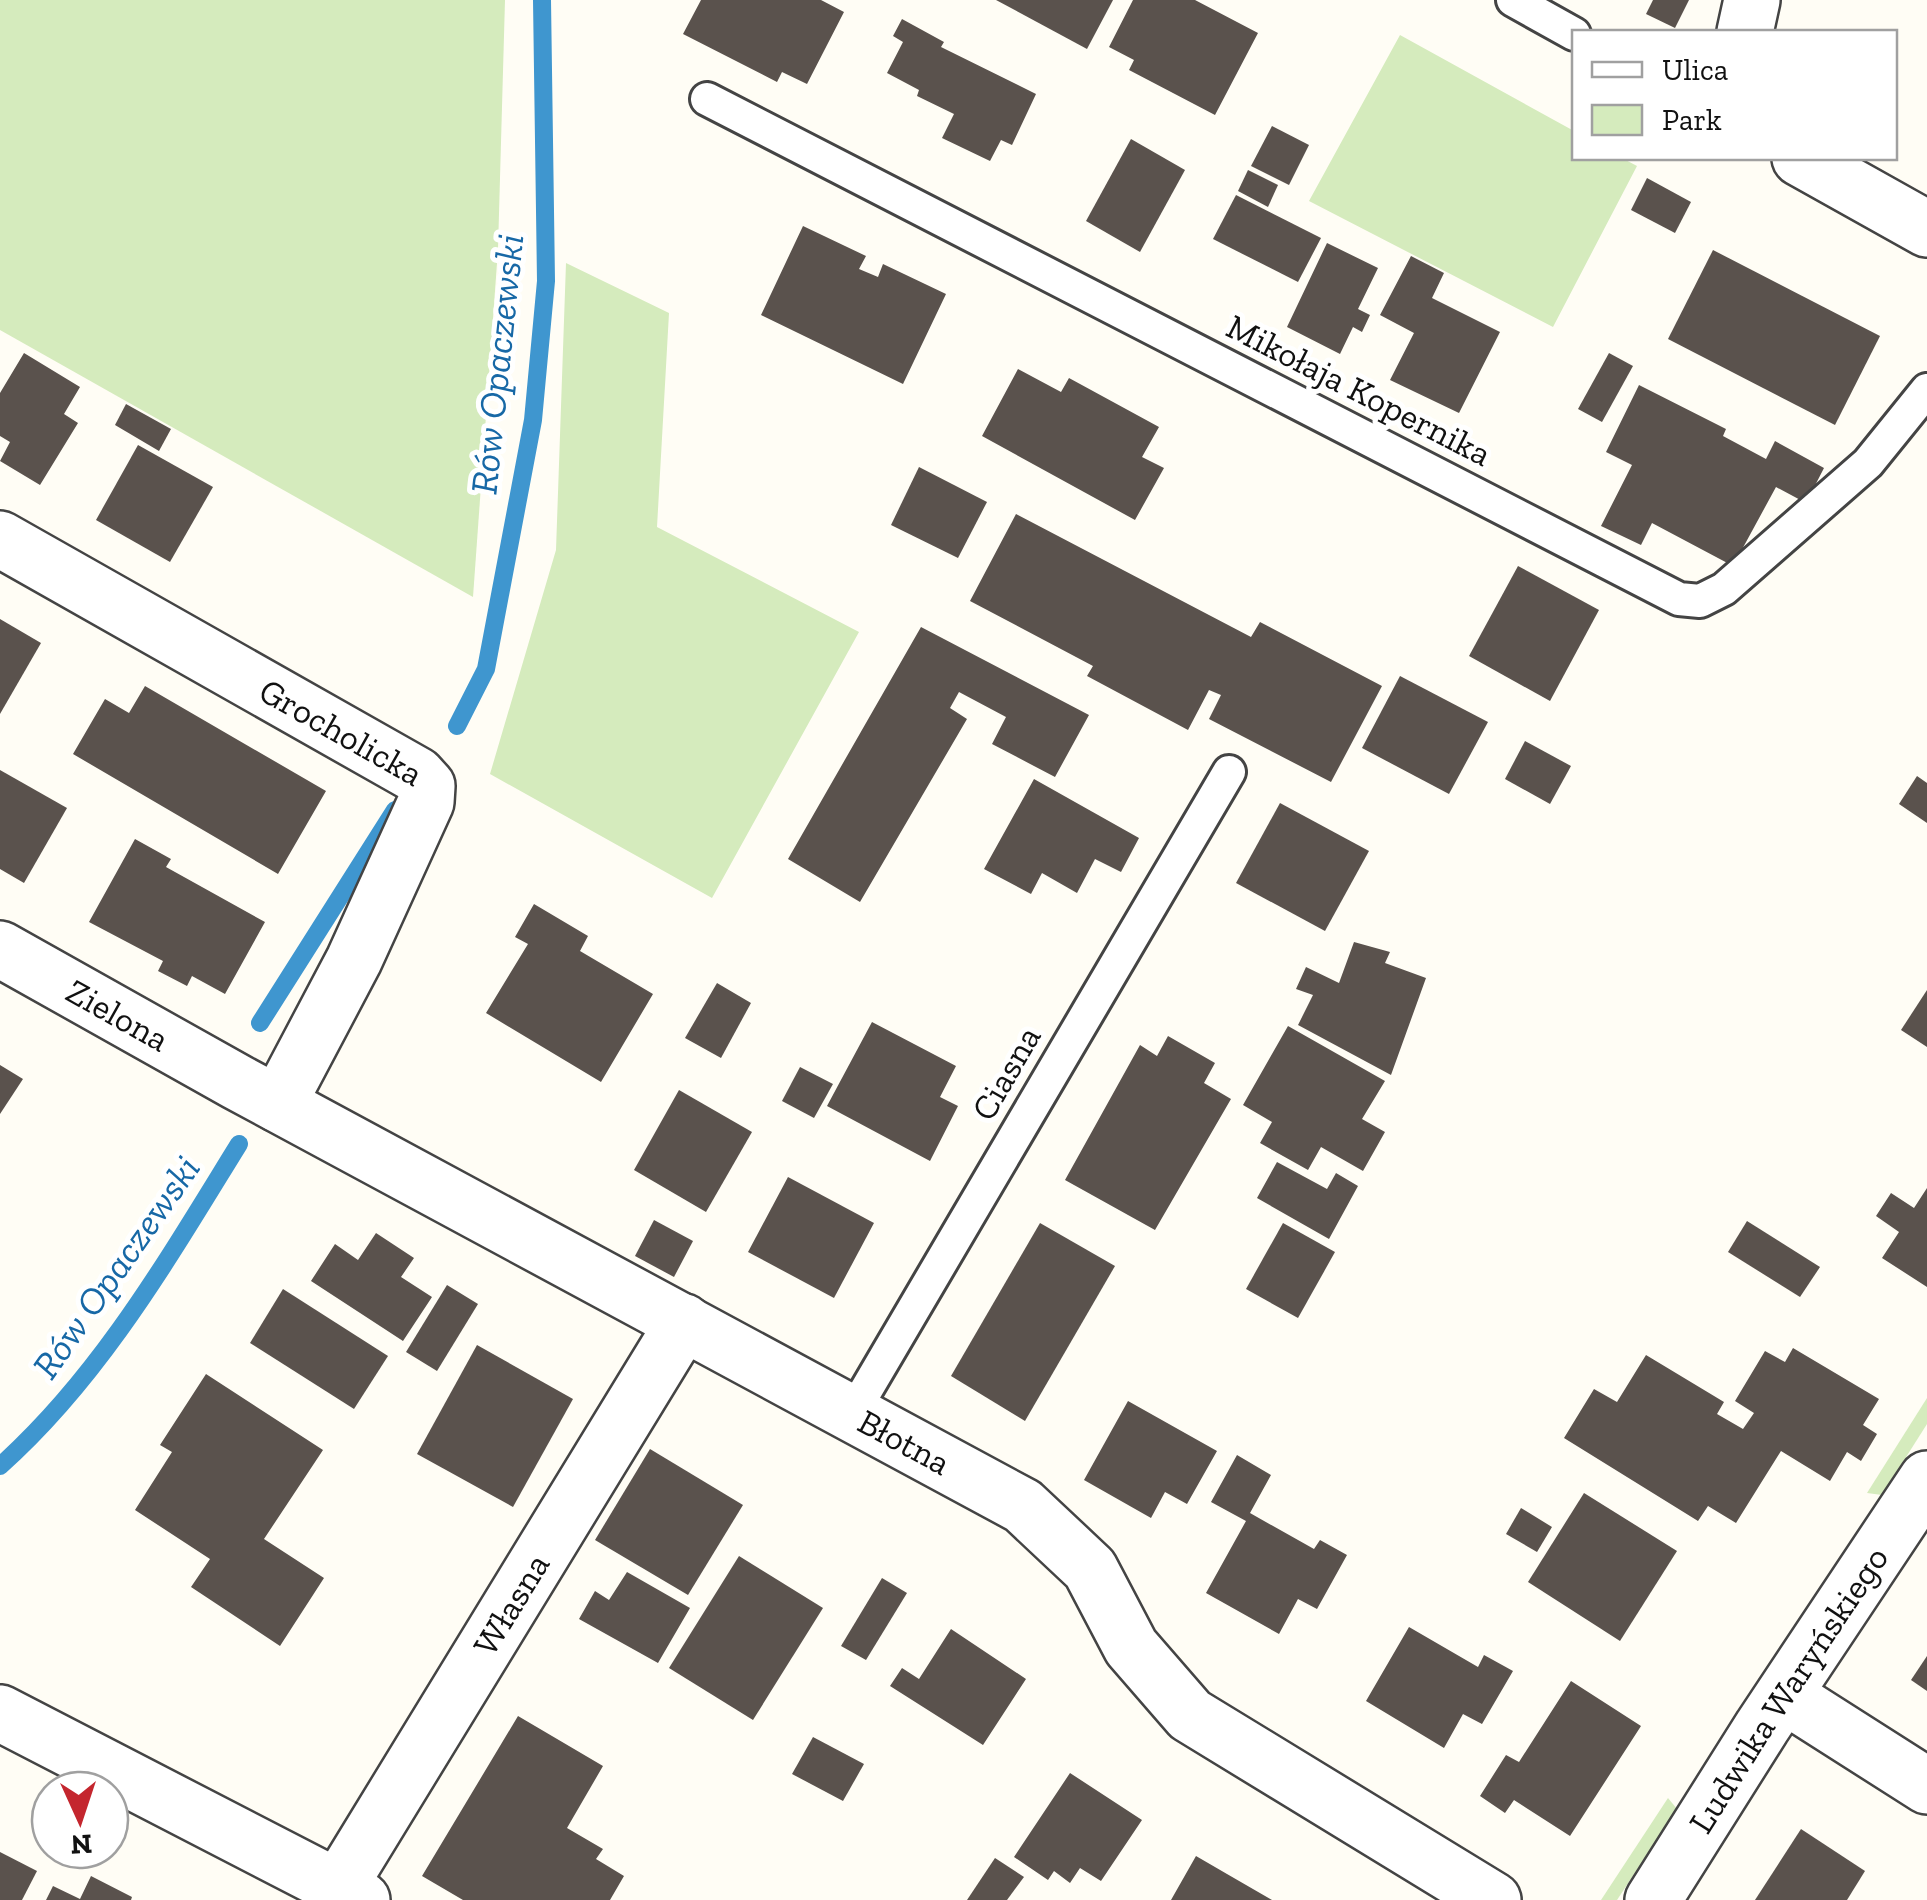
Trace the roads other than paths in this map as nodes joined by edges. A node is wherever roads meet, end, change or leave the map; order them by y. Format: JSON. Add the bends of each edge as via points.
{"nodes":[{"id":1,"x":1513,"y":0,"type":"edge"},
{"id":2,"x":1752,"y":0,"type":"edge"},
{"id":3,"x":1745,"y":30,"type":"edge"},
{"id":4,"x":1572,"y":33,"type":"edge"},
{"id":5,"x":707,"y":99,"type":"dead end"},
{"id":6,"x":1804,"y":160,"type":"edge"},
{"id":7,"x":1927,"y":229,"type":"edge"},
{"id":8,"x":1927,"y":390,"type":"edge"},
{"id":9,"x":0,"y":540,"type":"edge"},
{"id":10,"x":1229,"y":772,"type":"dead end"},
{"id":11,"x":0,"y":949,"type":"edge"},
{"id":12,"x":257,"y":1093,"type":"junction"},
{"id":13,"x":684,"y":1322,"type":"junction"},
{"id":14,"x":852,"y":1414,"type":"junction"},
{"id":15,"x":1927,"y":1479,"type":"edge"},
{"id":16,"x":1784,"y":1695,"type":"junction"},
{"id":17,"x":0,"y":1714,"type":"edge"},
{"id":18,"x":1927,"y":1786,"type":"edge"},
{"id":19,"x":350,"y":1893,"type":"edge"},
{"id":20,"x":1493,"y":1900,"type":"edge"},
{"id":21,"x":1652,"y":1900,"type":"edge"}],
"edges":[{"from":1,"to":4,"type":"lane"},
{"from":2,"to":3,"type":"street"},
{"from":5,"to":8,"type":"lane","name":"Mikołaja Kopernika","via":[[1678,599],[1700,601],[1724,590],[1868,463]]},
{"from":6,"to":7,"type":"street"},
{"from":9,"to":12,"type":"street","name":"Grocholicka","via":[[418,774],[427,786],[426,802],[362,942]]},
{"from":10,"to":14,"type":"lane","name":"Ciasna"},
{"from":11,"to":12,"type":"street","name":"Zielona"},
{"from":12,"to":13,"type":"street","name":"Błotna"},
{"from":13,"to":14,"type":"street","name":"Błotna"},
{"from":13,"to":19,"type":"street","name":"Własna"},
{"from":14,"to":20,"type":"street","name":"Błotna","via":[[1023,1506],[1090,1569],[1131,1646],[1190,1715]]},
{"from":15,"to":16,"type":"street","name":"Ludwika Waryńskiego"},
{"from":16,"to":18,"type":"street"},
{"from":16,"to":21,"type":"street","name":"Ludwika Waryńskiego"},
{"from":17,"to":19,"type":"street","name":"Własna"}]}
